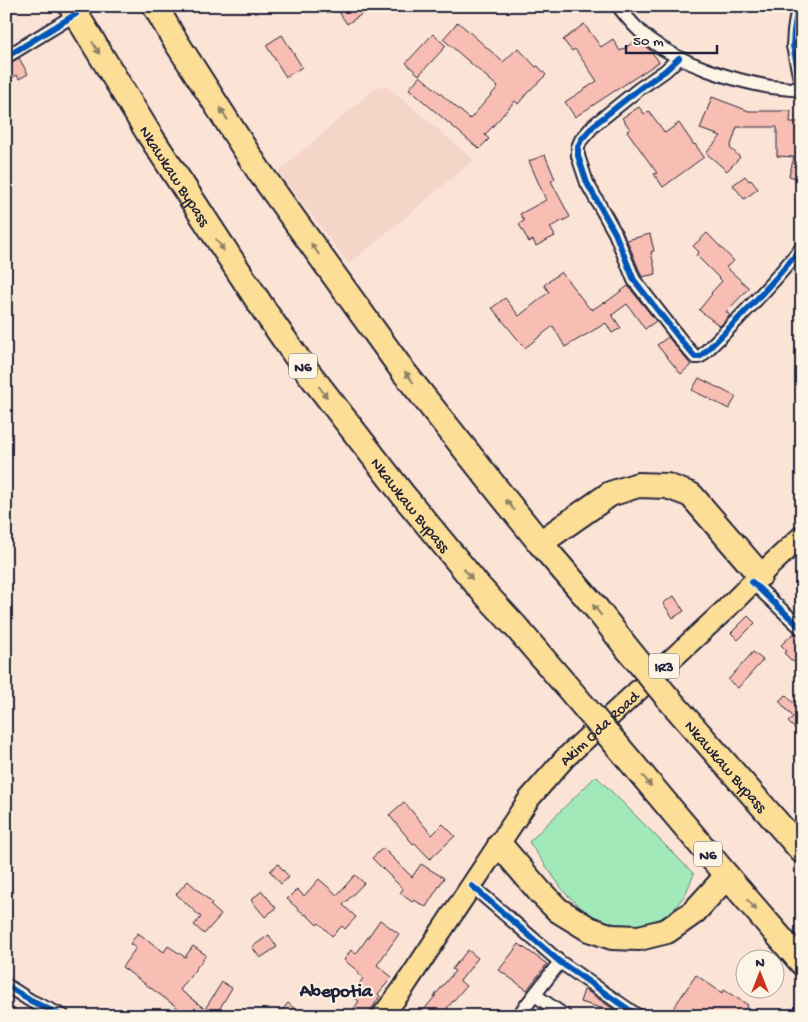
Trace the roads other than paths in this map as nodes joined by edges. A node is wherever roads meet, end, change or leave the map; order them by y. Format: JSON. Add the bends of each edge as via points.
{"nodes":[{"id":1,"x":155,"y":6,"type":"edge"},
{"id":2,"x":618,"y":6,"type":"edge"},
{"id":3,"x":798,"y":6,"type":"edge"},
{"id":4,"x":74,"y":10,"type":"edge"},
{"id":5,"x":6,"y":57,"type":"edge"},
{"id":6,"x":679,"y":58,"type":"junction"},
{"id":7,"x":802,"y":89,"type":"edge"},
{"id":8,"x":802,"y":247,"type":"edge"},
{"id":9,"x":802,"y":536,"type":"edge"},
{"id":10,"x":540,"y":543,"type":"junction"},
{"id":11,"x":756,"y":579,"type":"junction"},
{"id":12,"x":802,"y":629,"type":"edge"},
{"id":13,"x":500,"y":845,"type":"junction"},
{"id":14,"x":802,"y":851,"type":"edge"},
{"id":15,"x":727,"y":876,"type":"junction"},
{"id":16,"x":472,"y":886,"type":"junction"},
{"id":17,"x":560,"y":962,"type":"junction"},
{"id":18,"x":802,"y":963,"type":"edge"},
{"id":19,"x":6,"y":985,"type":"edge"},
{"id":20,"x":535,"y":994,"type":"junction"},
{"id":21,"x":63,"y":1016,"type":"edge"},
{"id":22,"x":382,"y":1016,"type":"edge"},
{"id":23,"x":518,"y":1016,"type":"edge"},
{"id":24,"x":565,"y":1016,"type":"edge"},
{"id":25,"x":638,"y":1016,"type":"edge"}],
"edges":[{"from":10,"to":1,"type":"highway","name":"Nkawkaw Bypass","one_way":true,"via":[[403,371],[259,171]]},
{"from":2,"to":6,"type":"street","via":[[650,40]]},
{"from":3,"to":7,"type":"street","via":[[793,46]]},
{"from":4,"to":5,"type":"street"},
{"from":4,"to":15,"type":"highway","name":"Nkawkaw Bypass","number":"N6","one_way":true,"bridge":true,"via":[[149,134],[266,314],[328,400],[479,586]]},
{"from":6,"to":7,"type":"street","via":[[719,74],[771,87]]},
{"from":6,"to":8,"type":"street","via":[[594,125],[578,147],[587,182],[615,233],[634,280],[682,343],[698,358],[744,314]]},
{"from":9,"to":11,"type":"main road","name":"Akim Oda Road","number":"IR3"},
{"from":10,"to":11,"type":"highway","via":[[610,494],[638,485],[667,486],[691,495]]},
{"from":14,"to":10,"type":"highway","name":"Nkawkaw Bypass","one_way":true,"bridge":true},
{"from":11,"to":12,"type":"street"},
{"from":11,"to":13,"type":"main road","name":"Akim Oda Road","number":"IR3","via":[[565,758],[530,799]]},
{"from":13,"to":15,"type":"highway","via":[[558,910],[589,929],[612,937],[639,938],[668,931],[694,912]]},
{"from":13,"to":16,"type":"main road","number":"IR3"},
{"from":15,"to":18,"type":"highway","name":"Nkawkaw Bypass","number":"N6","one_way":true},
{"from":16,"to":17,"type":"street"},
{"from":16,"to":22,"type":"main road","number":"IR3"},
{"from":17,"to":20,"type":"street"},
{"from":17,"to":25,"type":"street"},
{"from":19,"to":21,"type":"street"},
{"from":20,"to":23,"type":"street"},
{"from":20,"to":24,"type":"street"}]}
